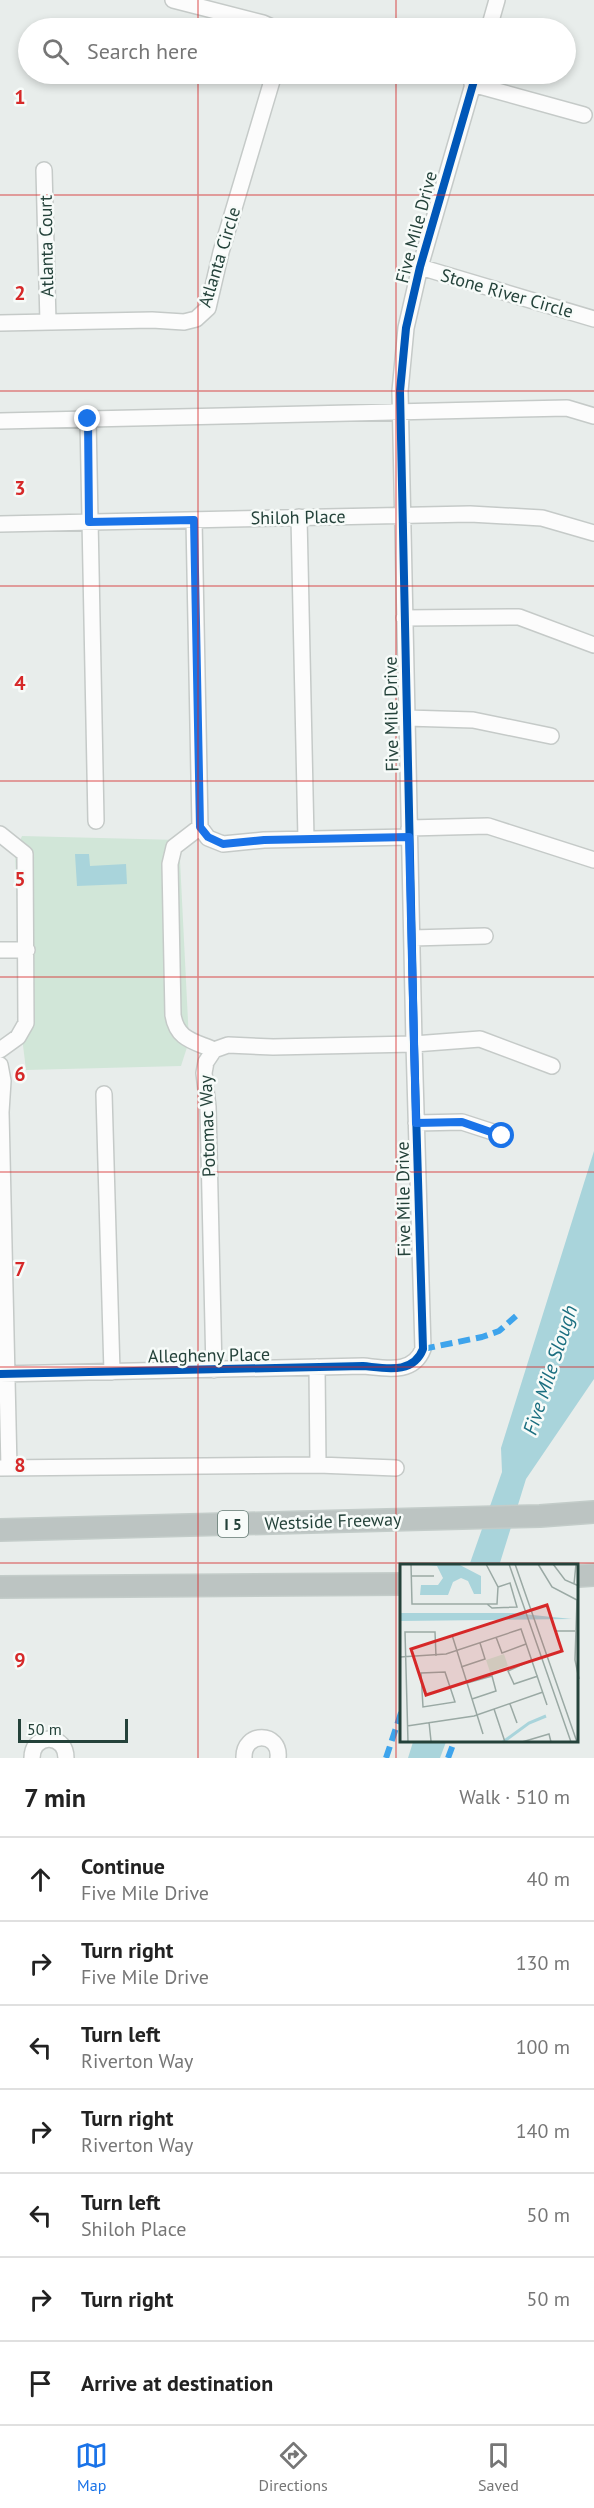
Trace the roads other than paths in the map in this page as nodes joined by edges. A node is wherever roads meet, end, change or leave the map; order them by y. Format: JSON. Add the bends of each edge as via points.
{"nodes":[{"id":1,"x":173,"y":0,"type":"edge"},
{"id":2,"x":497,"y":0,"type":"edge"},
{"id":3,"x":243,"y":18,"type":"edge"},
{"id":4,"x":492,"y":18,"type":"edge"},
{"id":5,"x":271,"y":84,"type":"edge"},
{"id":6,"x":473,"y":84,"type":"edge"},
{"id":7,"x":489,"y":84,"type":"edge"},
{"id":8,"x":584,"y":115,"type":"dead end"},
{"id":9,"x":44,"y":170,"type":"dead end"},
{"id":10,"x":420,"y":267,"type":"junction"},
{"id":11,"x":594,"y":319,"type":"edge"},
{"id":12,"x":48,"y":322,"type":"junction"},
{"id":13,"x":0,"y":323,"type":"edge"},
{"id":14,"x":400,"y":413,"type":"junction"},
{"id":15,"x":594,"y":416,"type":"edge"},
{"id":16,"x":88,"y":419,"type":"junction"},
{"id":17,"x":0,"y":421,"type":"edge"},
{"id":18,"x":402,"y":515,"type":"junction"},
{"id":19,"x":299,"y":518,"type":"junction"},
{"id":20,"x":194,"y":520,"type":"junction"},
{"id":21,"x":89,"y":522,"type":"junction"},
{"id":22,"x":0,"y":524,"type":"edge"},
{"id":23,"x":594,"y":533,"type":"edge"},
{"id":24,"x":404,"y":618,"type":"junction"},
{"id":25,"x":594,"y":645,"type":"edge"},
{"id":26,"x":407,"y":718,"type":"junction"},
{"id":27,"x":551,"y":736,"type":"dead end"},
{"id":28,"x":96,"y":821,"type":"dead end"},
{"id":29,"x":200,"y":827,"type":"junction"},
{"id":30,"x":409,"y":832,"type":"junction"},
{"id":31,"x":0,"y":834,"type":"edge"},
{"id":32,"x":306,"y":839,"type":"junction"},
{"id":33,"x":594,"y":860,"type":"edge"},
{"id":34,"x":485,"y":936,"type":"dead end"},
{"id":35,"x":412,"y":938,"type":"junction"},
{"id":36,"x":0,"y":950,"type":"edge"},
{"id":37,"x":27,"y":950,"type":"junction"},
{"id":38,"x":414,"y":1044,"type":"junction"},
{"id":39,"x":0,"y":1050,"type":"edge"},
{"id":40,"x":214,"y":1050,"type":"junction"},
{"id":41,"x":0,"y":1065,"type":"edge"},
{"id":42,"x":552,"y":1066,"type":"dead end"},
{"id":43,"x":104,"y":1094,"type":"dead end"},
{"id":44,"x":416,"y":1123,"type":"junction"},
{"id":45,"x":502,"y":1136,"type":"dead end"},
{"id":46,"x":417,"y":1361,"type":"joint"},
{"id":47,"x":317,"y":1367,"type":"junction"},
{"id":48,"x":214,"y":1370,"type":"junction"},
{"id":49,"x":112,"y":1372,"type":"junction"},
{"id":50,"x":3,"y":1374,"type":"edge"},
{"id":51,"x":318,"y":1465,"type":"junction"},
{"id":52,"x":5,"y":1468,"type":"edge"},
{"id":53,"x":396,"y":1468,"type":"dead end"},
{"id":54,"x":594,"y":1512,"type":"edge"},
{"id":55,"x":0,"y":1530,"type":"edge"},
{"id":56,"x":594,"y":1575,"type":"edge"},
{"id":57,"x":579,"y":1576,"type":"edge"},
{"id":58,"x":400,"y":1584,"type":"edge"},
{"id":59,"x":0,"y":1587,"type":"edge"},
{"id":60,"x":32,"y":1758,"type":"edge"},
{"id":61,"x":66,"y":1758,"type":"edge"},
{"id":62,"x":244,"y":1758,"type":"edge"},
{"id":63,"x":278,"y":1758,"type":"edge"}],
"edges":[{"from":1,"to":3,"type":"street"},
{"from":2,"to":4,"type":"street"},
{"from":5,"to":12,"type":"street","name":"Atlanta Circle","via":[[204,313],[184,322]]},
{"from":6,"to":10,"type":"street","name":"Five Mile Drive"},
{"from":7,"to":8,"type":"street"},
{"from":9,"to":12,"type":"street","name":"Atlanta Court"},
{"from":10,"to":11,"type":"street","name":"Stone River Circle"},
{"from":10,"to":14,"type":"street","name":"Five Mile Drive","via":[[406,328]]},
{"from":12,"to":13,"type":"street","name":"Atlanta Circle"},
{"from":14,"to":15,"type":"street","via":[[567,408]]},
{"from":14,"to":16,"type":"street"},
{"from":14,"to":18,"type":"street","name":"Five Mile Drive"},
{"from":16,"to":17,"type":"street"},
{"from":16,"to":21,"type":"street"},
{"from":18,"to":19,"type":"street","name":"Shiloh Place"},
{"from":18,"to":23,"type":"street","name":"Shiloh Place","via":[[501,514],[542,518]]},
{"from":18,"to":24,"type":"street","name":"Five Mile Drive"},
{"from":19,"to":20,"type":"street","name":"Shiloh Place"},
{"from":19,"to":32,"type":"street"},
{"from":20,"to":21,"type":"street","name":"Shiloh Place"},
{"from":20,"to":29,"type":"street"},
{"from":21,"to":22,"type":"street","name":"Shiloh Place"},
{"from":21,"to":28,"type":"street"},
{"from":24,"to":25,"type":"street","via":[[519,617]]},
{"from":24,"to":26,"type":"street","name":"Five Mile Drive"},
{"from":26,"to":27,"type":"street","via":[[472,720]]},
{"from":26,"to":30,"type":"street","name":"Five Mile Drive"},
{"from":29,"to":32,"type":"street","via":[[208,837],[223,844]]},
{"from":29,"to":40,"type":"street","via":[[174,847],[170,864],[173,1015],[174,1026],[182,1037]]},
{"from":30,"to":32,"type":"street"},
{"from":30,"to":33,"type":"street","via":[[488,826]]},
{"from":30,"to":35,"type":"street","name":"Five Mile Drive"},
{"from":31,"to":37,"type":"street","via":[[25,854]]},
{"from":34,"to":35,"type":"street"},
{"from":35,"to":38,"type":"street","name":"Five Mile Drive"},
{"from":36,"to":37,"type":"street"},
{"from":37,"to":39,"type":"street","via":[[26,1023],[18,1037]]},
{"from":38,"to":40,"type":"street","name":"Potomac Way","via":[[228,1045]]},
{"from":38,"to":42,"type":"street","name":"Potomac Way","via":[[480,1039]]},
{"from":38,"to":44,"type":"street","name":"Five Mile Drive"},
{"from":40,"to":48,"type":"street","name":"Potomac Way","via":[[204,1073]]},
{"from":41,"to":50,"type":"street"},
{"from":43,"to":49,"type":"street"},
{"from":44,"to":45,"type":"street","name":"Five Mile Drive","via":[[462,1122]]},
{"from":44,"to":46,"type":"street","name":"Five Mile Drive","via":[[423,1349]]},
{"from":46,"to":47,"type":"street","name":"Allegheny Place","via":[[397,1368]]},
{"from":47,"to":48,"type":"street","name":"Allegheny Place"},
{"from":47,"to":51,"type":"street"},
{"from":48,"to":49,"type":"street","name":"Allegheny Place"},
{"from":49,"to":50,"type":"street","name":"Allegheny Place"},
{"from":50,"to":52,"type":"street"},
{"from":51,"to":52,"type":"street"},
{"from":51,"to":53,"type":"street"},
{"from":54,"to":55,"type":"highway","name":"Westside Freeway","number":"I 5"},
{"from":56,"to":57,"type":"highway"},
{"from":58,"to":59,"type":"highway"},
{"from":60,"to":61,"type":"street","via":[[38,1743],[49,1738],[60,1743]]},
{"from":62,"to":63,"type":"street","via":[[246,1745],[261,1736],[276,1745]]}]}
